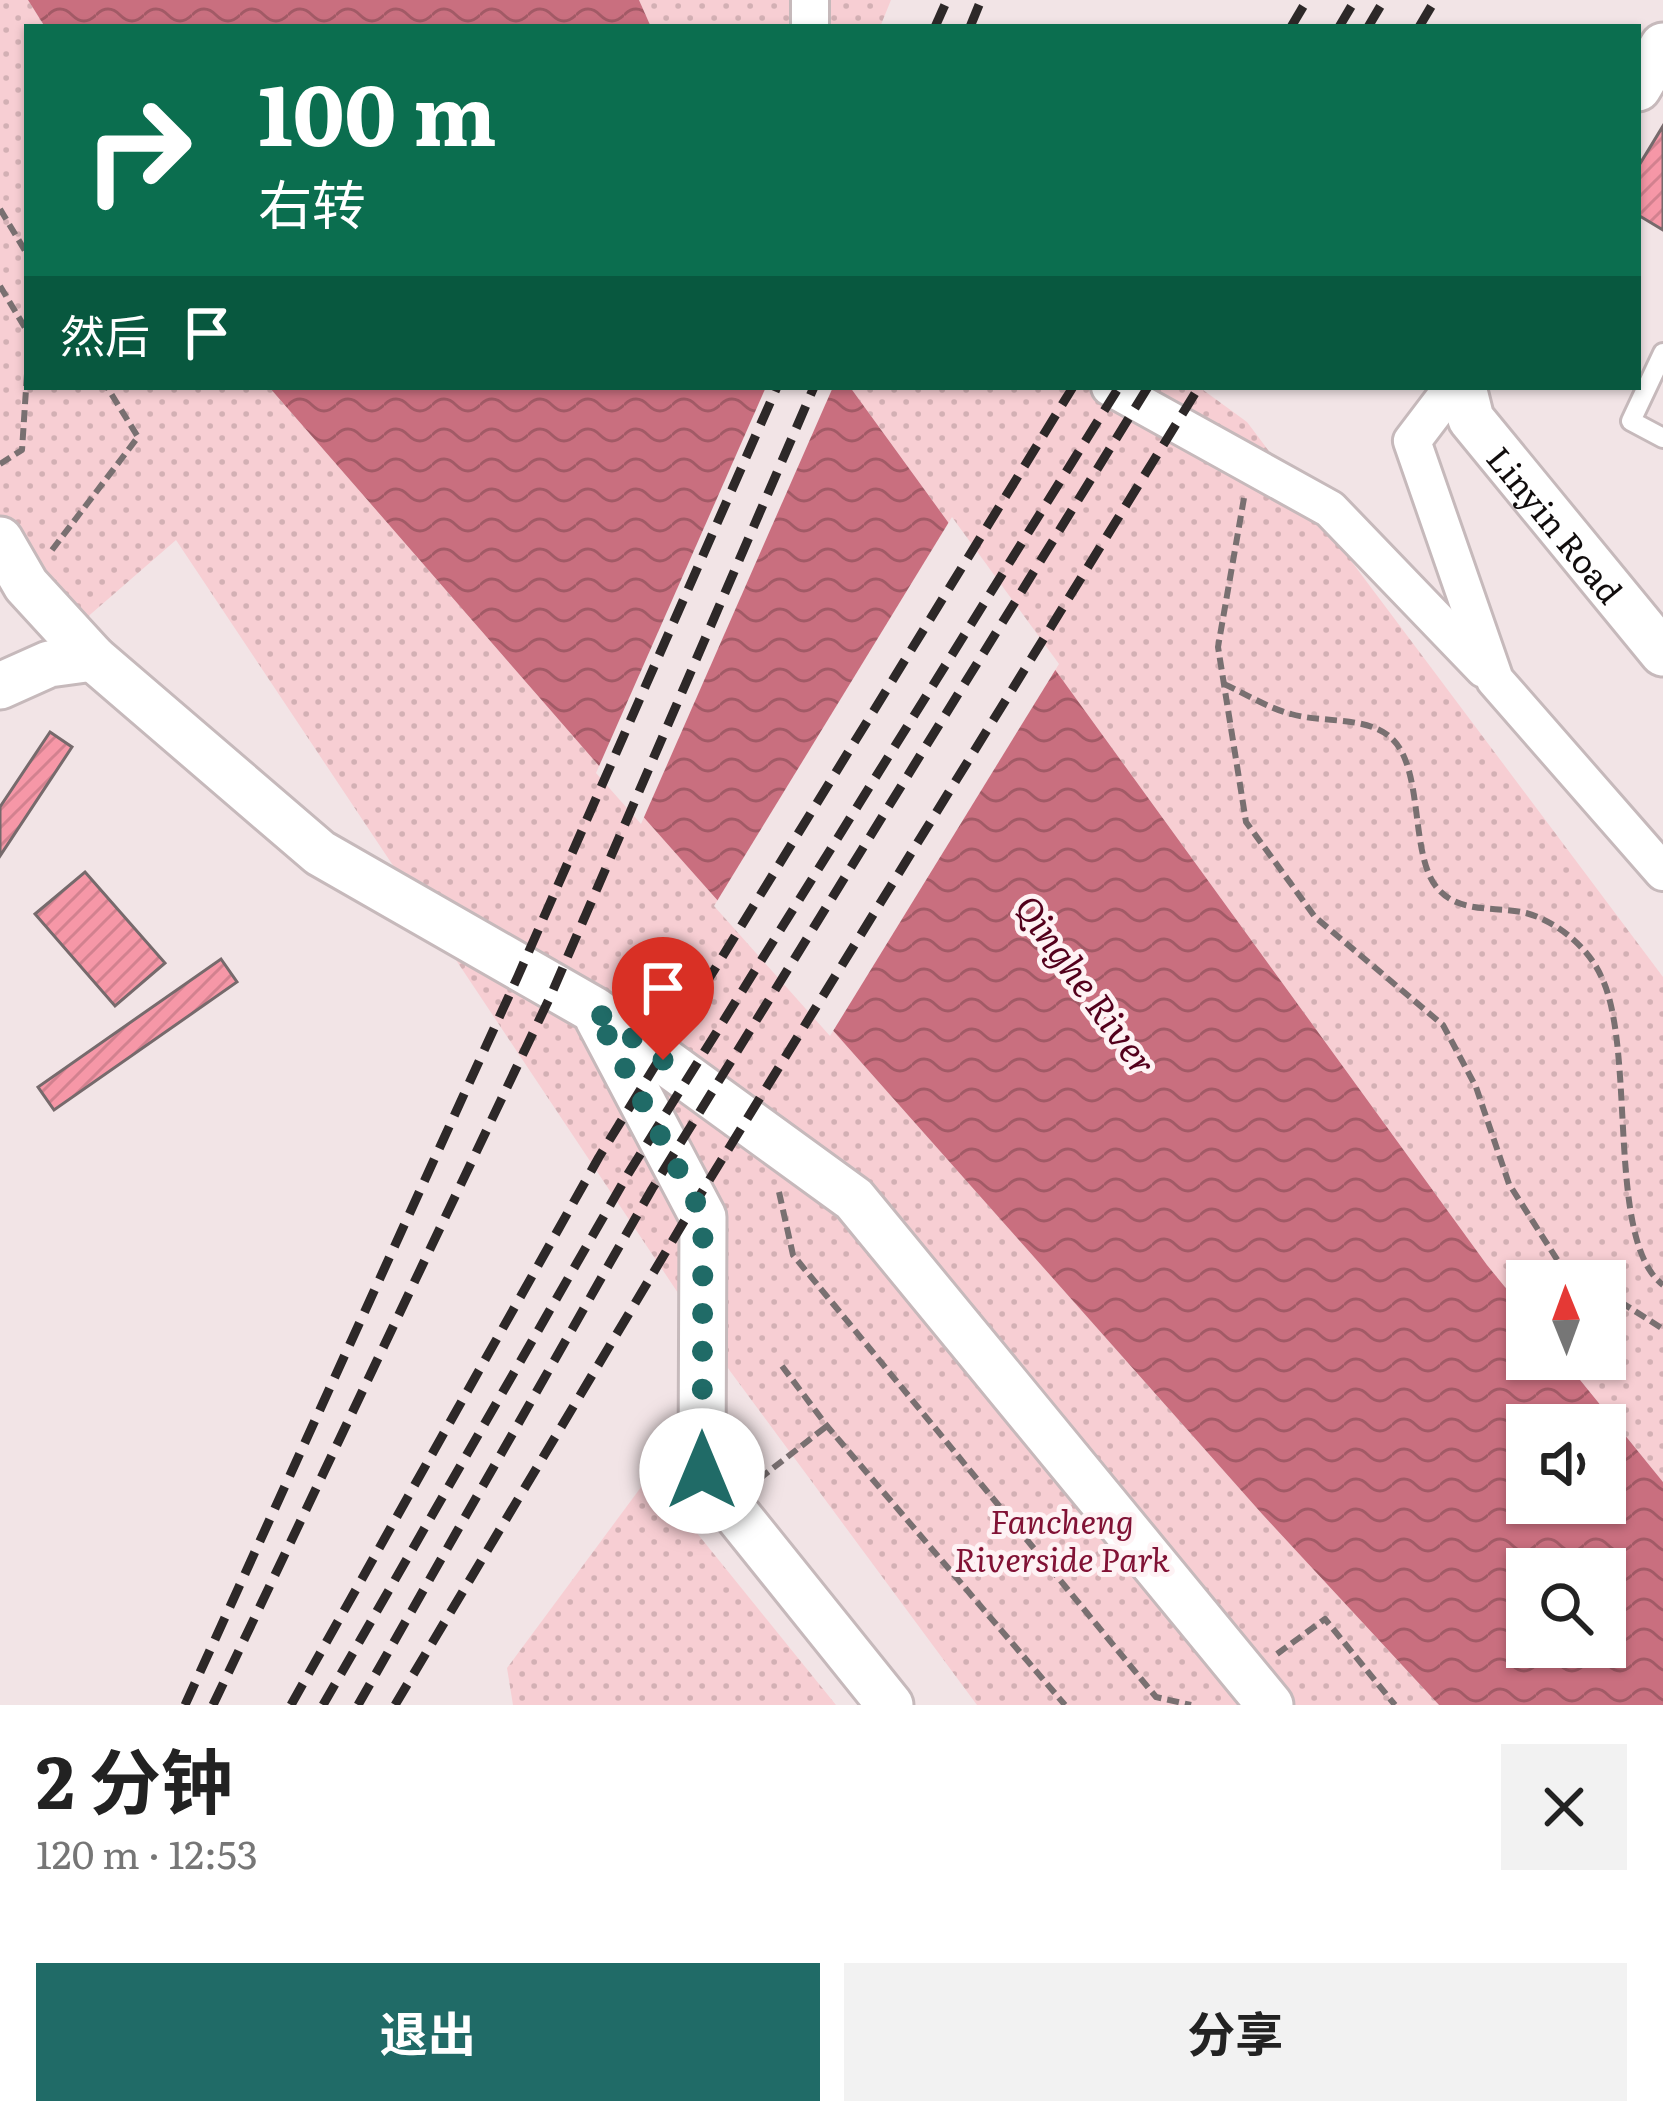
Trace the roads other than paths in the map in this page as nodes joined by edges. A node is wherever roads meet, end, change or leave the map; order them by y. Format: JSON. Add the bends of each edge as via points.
{"nodes":[{"id":1,"x":1663,"y":46,"type":"edge"},
{"id":2,"x":1641,"y":83,"type":"edge"},
{"id":3,"x":1663,"y":353,"type":"edge"},
{"id":4,"x":1115,"y":390,"type":"edge"},
{"id":5,"x":1451,"y":390,"type":"edge"},
{"id":6,"x":1464,"y":390,"type":"edge"},
{"id":7,"x":1663,"y":438,"type":"edge"},
{"id":8,"x":0,"y":540,"type":"edge"},
{"id":9,"x":26,"y":606,"type":"edge"},
{"id":10,"x":1663,"y":653,"type":"edge"},
{"id":11,"x":94,"y":658,"type":"junction"},
{"id":12,"x":1495,"y":680,"type":"junction"},
{"id":13,"x":0,"y":683,"type":"edge"},
{"id":14,"x":1663,"y":872,"type":"edge"},
{"id":15,"x":594,"y":1010,"type":"junction"},
{"id":16,"x":1254,"y":1691,"type":"edge"},
{"id":17,"x":890,"y":1705,"type":"edge"}],
"edges":[{"from":1,"to":2,"type":"street"},
{"from":3,"to":7,"type":"lane","via":[[1631,421]]},
{"from":4,"to":12,"type":"street","via":[[1330,509]]},
{"from":5,"to":12,"type":"street","via":[[1412,440]]},
{"from":6,"to":10,"type":"street","name":"Linyin Road","via":[[1471,419]]},
{"from":8,"to":9,"type":"street"},
{"from":9,"to":11,"type":"street"},
{"from":9,"to":13,"type":"street"},
{"from":11,"to":13,"type":"street"},
{"from":11,"to":15,"type":"street","via":[[320,853]]},
{"from":12,"to":14,"type":"street"},
{"from":15,"to":16,"type":"street","via":[[854,1199]]},
{"from":15,"to":17,"type":"street","via":[[703,1216],[702,1471]]}]}
